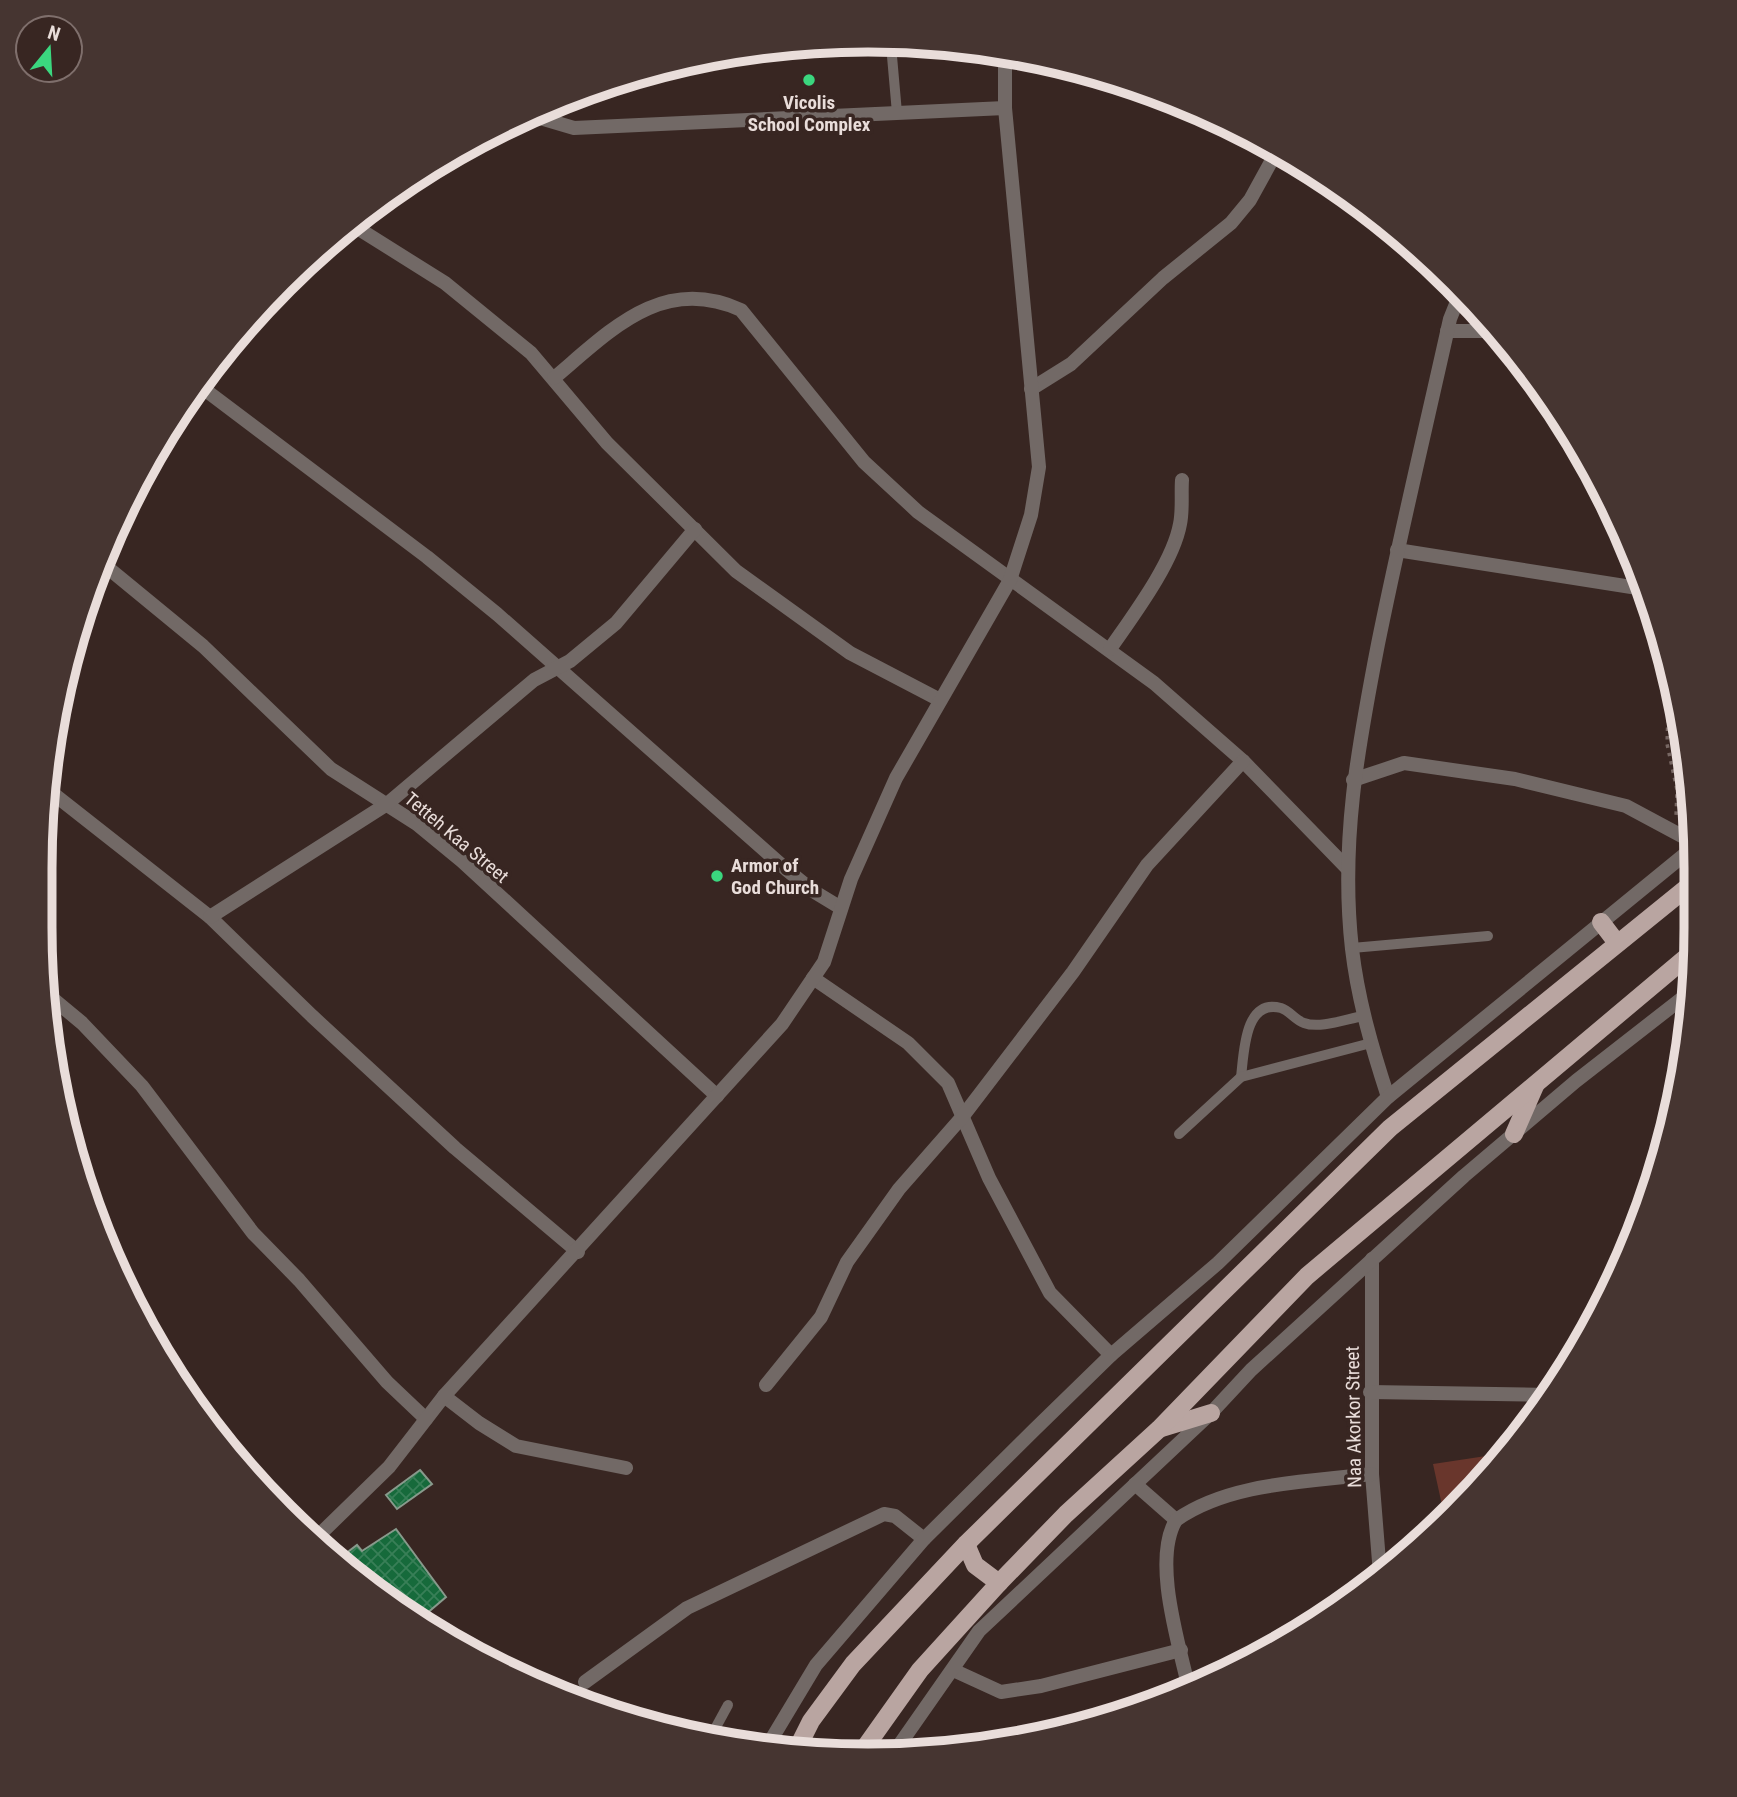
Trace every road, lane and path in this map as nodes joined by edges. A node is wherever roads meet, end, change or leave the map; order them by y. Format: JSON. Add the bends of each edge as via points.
{"nodes":[{"id":1,"x":892,"y":53,"type":"edge"},
{"id":2,"x":1005,"y":64,"type":"edge"},
{"id":3,"x":1005,"y":108,"type":"junction"},
{"id":4,"x":897,"y":113,"type":"junction"},
{"id":5,"x":546,"y":120,"type":"edge"},
{"id":6,"x":1272,"y":160,"type":"edge"},
{"id":7,"x":361,"y":230,"type":"edge"},
{"id":8,"x":1457,"y":304,"type":"edge"},
{"id":9,"x":1447,"y":331,"type":"junction"},
{"id":10,"x":1483,"y":331,"type":"edge"},
{"id":11,"x":554,"y":378,"type":"junction"},
{"id":12,"x":1031,"y":389,"type":"junction"},
{"id":13,"x":207,"y":391,"type":"edge"},
{"id":14,"x":1182,"y":480,"type":"dead end"},
{"id":15,"x":695,"y":529,"type":"junction"},
{"id":16,"x":1397,"y":550,"type":"junction"},
{"id":17,"x":110,"y":569,"type":"edge"},
{"id":18,"x":1010,"y":580,"type":"junction"},
{"id":19,"x":1634,"y":587,"type":"edge"},
{"id":20,"x":1110,"y":649,"type":"junction"},
{"id":21,"x":556,"y":668,"type":"junction"},
{"id":22,"x":940,"y":700,"type":"junction"},
{"id":23,"x":1668,"y":706,"type":"edge"},
{"id":24,"x":1243,"y":761,"type":"junction"},
{"id":25,"x":1353,"y":780,"type":"junction"},
{"id":26,"x":56,"y":796,"type":"edge"},
{"id":27,"x":387,"y":804,"type":"junction"},
{"id":28,"x":1667,"y":831,"type":"junction"},
{"id":29,"x":1683,"y":839,"type":"edge"},
{"id":30,"x":1684,"y":853,"type":"edge"},
{"id":31,"x":1348,"y":869,"type":"junction"},
{"id":32,"x":1684,"y":890,"type":"edge"},
{"id":33,"x":841,"y":908,"type":"junction"},
{"id":34,"x":210,"y":917,"type":"junction"},
{"id":35,"x":1601,"y":922,"type":"junction"},
{"id":36,"x":1488,"y":936,"type":"dead end"},
{"id":37,"x":1617,"y":943,"type":"junction"},
{"id":38,"x":1352,"y":948,"type":"junction"},
{"id":39,"x":1683,"y":960,"type":"edge"},
{"id":40,"x":813,"y":978,"type":"junction"},
{"id":41,"x":1681,"y":999,"type":"edge"},
{"id":42,"x":56,"y":1001,"type":"edge"},
{"id":43,"x":1363,"y":1016,"type":"junction"},
{"id":44,"x":1371,"y":1043,"type":"junction"},
{"id":45,"x":1241,"y":1077,"type":"junction"},
{"id":46,"x":1537,"y":1082,"type":"junction"},
{"id":47,"x":717,"y":1096,"type":"junction"},
{"id":48,"x":1388,"y":1097,"type":"junction"},
{"id":49,"x":962,"y":1116,"type":"junction"},
{"id":50,"x":1179,"y":1134,"type":"dead end"},
{"id":51,"x":1514,"y":1134,"type":"junction"},
{"id":52,"x":578,"y":1252,"type":"junction"},
{"id":53,"x":1372,"y":1259,"type":"junction"},
{"id":54,"x":1111,"y":1355,"type":"junction"},
{"id":55,"x":766,"y":1385,"type":"dead end"},
{"id":56,"x":1370,"y":1392,"type":"junction"},
{"id":57,"x":1538,"y":1395,"type":"edge"},
{"id":58,"x":444,"y":1396,"type":"junction"},
{"id":59,"x":1211,"y":1413,"type":"junction"},
{"id":60,"x":426,"y":1419,"type":"junction"},
{"id":61,"x":1159,"y":1429,"type":"junction"},
{"id":62,"x":626,"y":1468,"type":"dead end"},
{"id":63,"x":1372,"y":1474,"type":"junction"},
{"id":64,"x":1135,"y":1484,"type":"junction"},
{"id":65,"x":1176,"y":1520,"type":"junction"},
{"id":66,"x":321,"y":1533,"type":"edge"},
{"id":67,"x":924,"y":1539,"type":"junction"},
{"id":68,"x":966,"y":1544,"type":"junction"},
{"id":69,"x":1379,"y":1564,"type":"edge"},
{"id":70,"x":999,"y":1583,"type":"junction"},
{"id":71,"x":1181,"y":1650,"type":"junction"},
{"id":72,"x":953,"y":1670,"type":"junction"},
{"id":73,"x":1187,"y":1679,"type":"edge"},
{"id":74,"x":585,"y":1682,"type":"dead end"},
{"id":75,"x":728,"y":1705,"type":"dead end"},
{"id":76,"x":714,"y":1730,"type":"edge"},
{"id":77,"x":772,"y":1739,"type":"edge"},
{"id":78,"x":801,"y":1742,"type":"edge"},
{"id":79,"x":901,"y":1743,"type":"edge"},
{"id":80,"x":867,"y":1744,"type":"edge"}],
"edges":[{"from":1,"to":4,"type":"lane"},
{"from":2,"to":3,"type":"street"},
{"from":3,"to":4,"type":"street"},
{"from":3,"to":12,"type":"street"},
{"from":4,"to":5,"type":"street","via":[[574,128]]},
{"from":6,"to":12,"type":"street","via":[[1231,223],[1163,278],[1071,364]]},
{"from":7,"to":11,"type":"street","via":[[445,284],[531,353]]},
{"from":8,"to":9,"type":"street"},
{"from":9,"to":10,"type":"street"},
{"from":9,"to":16,"type":"street"},
{"from":11,"to":15,"type":"street","via":[[607,443]]},
{"from":11,"to":18,"type":"street","via":[[626,318],[659,303],[719,300],[741,310],[864,462],[918,512]]},
{"from":12,"to":18,"type":"street","via":[[1040,467],[1031,515]]},
{"from":13,"to":21,"type":"street","via":[[427,557]]},
{"from":14,"to":20,"type":"street","via":[[1180,524],[1171,548],[1143,602]]},
{"from":15,"to":21,"type":"street","via":[[616,623]]},
{"from":15,"to":22,"type":"street","via":[[736,571],[797,617],[850,653]]},
{"from":16,"to":19,"type":"street"},
{"from":16,"to":25,"type":"street"},
{"from":17,"to":27,"type":"street","name":"Tetteh Kaa Street","via":[[203,646],[331,769]]},
{"from":18,"to":20,"type":"street"},
{"from":18,"to":22,"type":"street"},
{"from":20,"to":24,"type":"street"},
{"from":21,"to":27,"type":"street","via":[[534,680]]},
{"from":21,"to":33,"type":"street","via":[[796,877]]},
{"from":22,"to":33,"type":"street","via":[[896,778]]},
{"from":23,"to":28,"type":"path","via":[[1667,744],[1678,813]]},
{"from":24,"to":31,"type":"street"},
{"from":24,"to":49,"type":"street","via":[[1147,864],[1073,972]]},
{"from":25,"to":28,"type":"street","via":[[1404,763],[1515,779],[1626,806]]},
{"from":25,"to":31,"type":"street"},
{"from":26,"to":34,"type":"street"},
{"from":27,"to":34,"type":"street"},
{"from":27,"to":47,"type":"street","name":"Tetteh Kaa Street","via":[[462,861]]},
{"from":28,"to":29,"type":"street"},
{"from":30,"to":35,"type":"street"},
{"from":31,"to":38,"type":"street"},
{"from":32,"to":37,"type":"main road"},
{"from":33,"to":40,"type":"street","via":[[824,962]]},
{"from":34,"to":52,"type":"street","via":[[455,1148]]},
{"from":35,"to":37,"type":"main road"},
{"from":35,"to":48,"type":"street"},
{"from":36,"to":38,"type":"lane"},
{"from":37,"to":68,"type":"main road","via":[[1390,1128]]},
{"from":38,"to":43,"type":"street"},
{"from":39,"to":46,"type":"main road"},
{"from":40,"to":47,"type":"street","via":[[782,1024]]},
{"from":40,"to":49,"type":"street","via":[[908,1043],[948,1083]]},
{"from":41,"to":51,"type":"street"},
{"from":42,"to":60,"type":"street","via":[[142,1086],[253,1233]]},
{"from":43,"to":44,"type":"street"},
{"from":43,"to":45,"type":"lane","via":[[1314,1025],[1304,1024],[1285,1009],[1272,1006],[1260,1011],[1248,1031]]},
{"from":44,"to":45,"type":"lane"},
{"from":44,"to":48,"type":"street"},
{"from":45,"to":50,"type":"lane"},
{"from":46,"to":51,"type":"main road"},
{"from":46,"to":61,"type":"main road","via":[[1307,1276]]},
{"from":47,"to":52,"type":"street"},
{"from":48,"to":54,"type":"street","via":[[1218,1263]]},
{"from":49,"to":54,"type":"street","via":[[1050,1293]]},
{"from":49,"to":55,"type":"street","via":[[861,1240],[821,1317]]},
{"from":51,"to":53,"type":"street"},
{"from":52,"to":58,"type":"street"},
{"from":53,"to":56,"type":"street","name":"Naa Akorkor Street"},
{"from":53,"to":59,"type":"street"},
{"from":54,"to":67,"type":"street"},
{"from":56,"to":57,"type":"street"},
{"from":56,"to":63,"type":"street","name":"Naa Akorkor Street"},
{"from":58,"to":60,"type":"street"},
{"from":58,"to":62,"type":"street","via":[[516,1446]]},
{"from":59,"to":61,"type":"main road"},
{"from":59,"to":64,"type":"street"},
{"from":60,"to":66,"type":"street","via":[[389,1467]]},
{"from":61,"to":70,"type":"main road"},
{"from":63,"to":65,"type":"street","via":[[1260,1489],[1199,1506]]},
{"from":63,"to":69,"type":"street","name":"Naa Akorkor Street"},
{"from":64,"to":65,"type":"street"},
{"from":64,"to":72,"type":"street","via":[[979,1631]]},
{"from":65,"to":71,"type":"street","via":[[1167,1544],[1168,1580]]},
{"from":67,"to":74,"type":"street","via":[[895,1516],[884,1514],[687,1608]]},
{"from":67,"to":77,"type":"street","via":[[816,1665]]},
{"from":68,"to":70,"type":"main road","via":[[975,1565]]},
{"from":68,"to":78,"type":"main road","via":[[853,1664]]},
{"from":70,"to":80,"type":"main road","via":[[920,1670]]},
{"from":71,"to":72,"type":"street","via":[[1001,1692]]},
{"from":71,"to":73,"type":"street"},
{"from":72,"to":79,"type":"street"},
{"from":75,"to":76,"type":"lane"}]}
